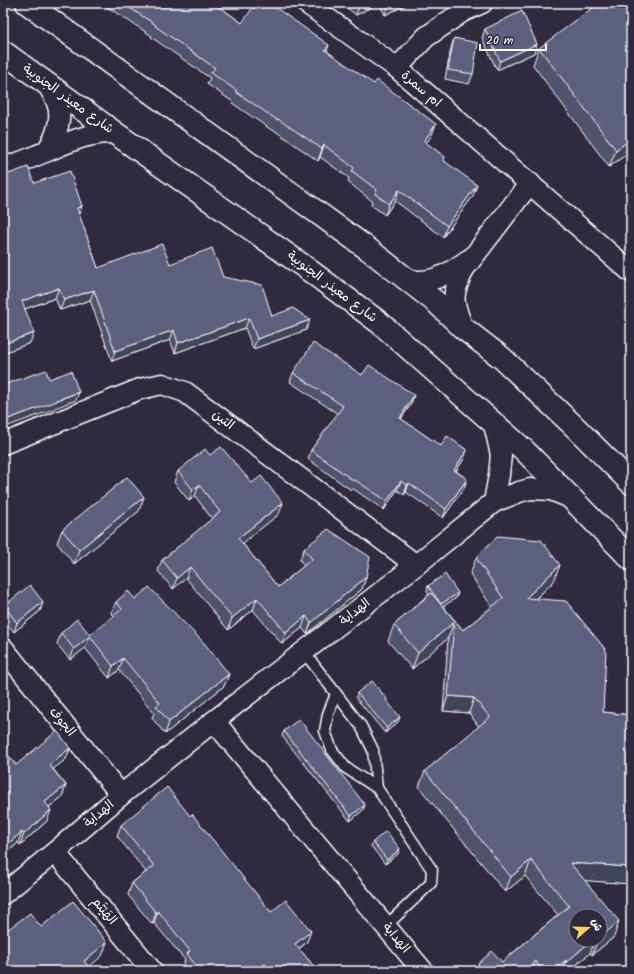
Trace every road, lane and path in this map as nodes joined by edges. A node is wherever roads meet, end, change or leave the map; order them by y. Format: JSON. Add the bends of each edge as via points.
{"nodes":[{"id":1,"x":27,"y":3,"type":"edge"},
{"id":2,"x":306,"y":3,"type":"edge"},
{"id":3,"x":482,"y":3,"type":"edge"},
{"id":4,"x":3,"y":52,"type":"edge"},
{"id":5,"x":397,"y":68,"type":"junction"},
{"id":6,"x":48,"y":86,"type":"junction"},
{"id":7,"x":115,"y":133,"type":"junction"},
{"id":8,"x":47,"y":150,"type":"junction"},
{"id":9,"x":3,"y":168,"type":"edge"},
{"id":10,"x":530,"y":183,"type":"junction"},
{"id":11,"x":472,"y":257,"type":"junction"},
{"id":12,"x":631,"y":272,"type":"edge"},
{"id":13,"x":404,"y":278,"type":"junction"},
{"id":14,"x":463,"y":328,"type":"junction"},
{"id":15,"x":494,"y":424,"type":"junction"},
{"id":16,"x":3,"y":444,"type":"edge"},
{"id":17,"x":631,"y":483,"type":"edge"},
{"id":18,"x":571,"y":498,"type":"junction"},
{"id":19,"x":494,"y":502,"type":"junction"},
{"id":20,"x":631,"y":559,"type":"edge"},
{"id":21,"x":416,"y":565,"type":"junction"},
{"id":22,"x":3,"y":648,"type":"edge"},
{"id":23,"x":304,"y":652,"type":"junction"},
{"id":24,"x":336,"y":694,"type":"junction"},
{"id":25,"x":214,"y":721,"type":"junction"},
{"id":26,"x":377,"y":788,"type":"junction"},
{"id":27,"x":121,"y":796,"type":"junction"},
{"id":28,"x":55,"y":852,"type":"junction"},
{"id":29,"x":3,"y":894,"type":"edge"},
{"id":30,"x":386,"y":926,"type":"junction"},
{"id":31,"x":152,"y":971,"type":"edge"},
{"id":32,"x":424,"y":971,"type":"edge"}],
"edges":[{"from":1,"to":13,"type":"street","via":[[368,249]]},
{"from":2,"to":5,"type":"street","name":"ام سمرة"},
{"from":3,"to":5,"type":"street","via":[[462,12],[426,37]]},
{"from":4,"to":6,"type":"street","name":"شارع معيذر الجنوبية"},
{"from":5,"to":10,"type":"street","name":"ام سمرة"},
{"from":6,"to":7,"type":"street","name":"شارع معيذر الجنوبية"},
{"from":6,"to":8,"type":"street","via":[[58,104],[59,124]]},
{"from":7,"to":8,"type":"street","via":[[87,136]]},
{"from":7,"to":15,"type":"street","name":"شارع معيذر الجنوبية","via":[[375,319]]},
{"from":8,"to":9,"type":"street"},
{"from":10,"to":11,"type":"street"},
{"from":10,"to":12,"type":"street","name":"ام سمرة"},
{"from":11,"to":13,"type":"street","via":[[435,279],[419,281]]},
{"from":11,"to":14,"type":"street","via":[[464,269],[454,296]]},
{"from":13,"to":14,"type":"street","via":[[437,303]]},
{"from":14,"to":17,"type":"street","via":[[507,363]]},
{"from":15,"to":18,"type":"street","name":"شارع معيذر الجنوبية","via":[[524,450]]},
{"from":15,"to":19,"type":"street","via":[[501,455]]},
{"from":16,"to":21,"type":"street","name":"التين","via":[[140,389],[162,384],[185,392]]},
{"from":18,"to":19,"type":"street","name":"الهداية","via":[[551,490],[530,489]]},
{"from":18,"to":20,"type":"street","name":"شارع معيذر الجنوبية"},
{"from":19,"to":21,"type":"street","name":"الهداية"},
{"from":21,"to":23,"type":"street","name":"الهداية"},
{"from":22,"to":27,"type":"street","name":"الجوف"},
{"from":23,"to":24,"type":"lane"},
{"from":23,"to":25,"type":"street","name":"الهداية"},
{"from":24,"to":26,"type":"lane","via":[[361,726],[373,750]]},
{"from":24,"to":26,"type":"lane","via":[[325,731],[332,750],[346,768]]},
{"from":25,"to":27,"type":"street","name":"الهداية"},
{"from":25,"to":30,"type":"street","name":"الهداية"},
{"from":26,"to":30,"type":"lane","via":[[432,870],[431,883]]},
{"from":27,"to":28,"type":"street","name":"الهداية"},
{"from":28,"to":29,"type":"street","name":"الهداية"},
{"from":28,"to":31,"type":"street","name":"الهَيْثَم"},
{"from":30,"to":32,"type":"street","name":"الهداية"}]}
